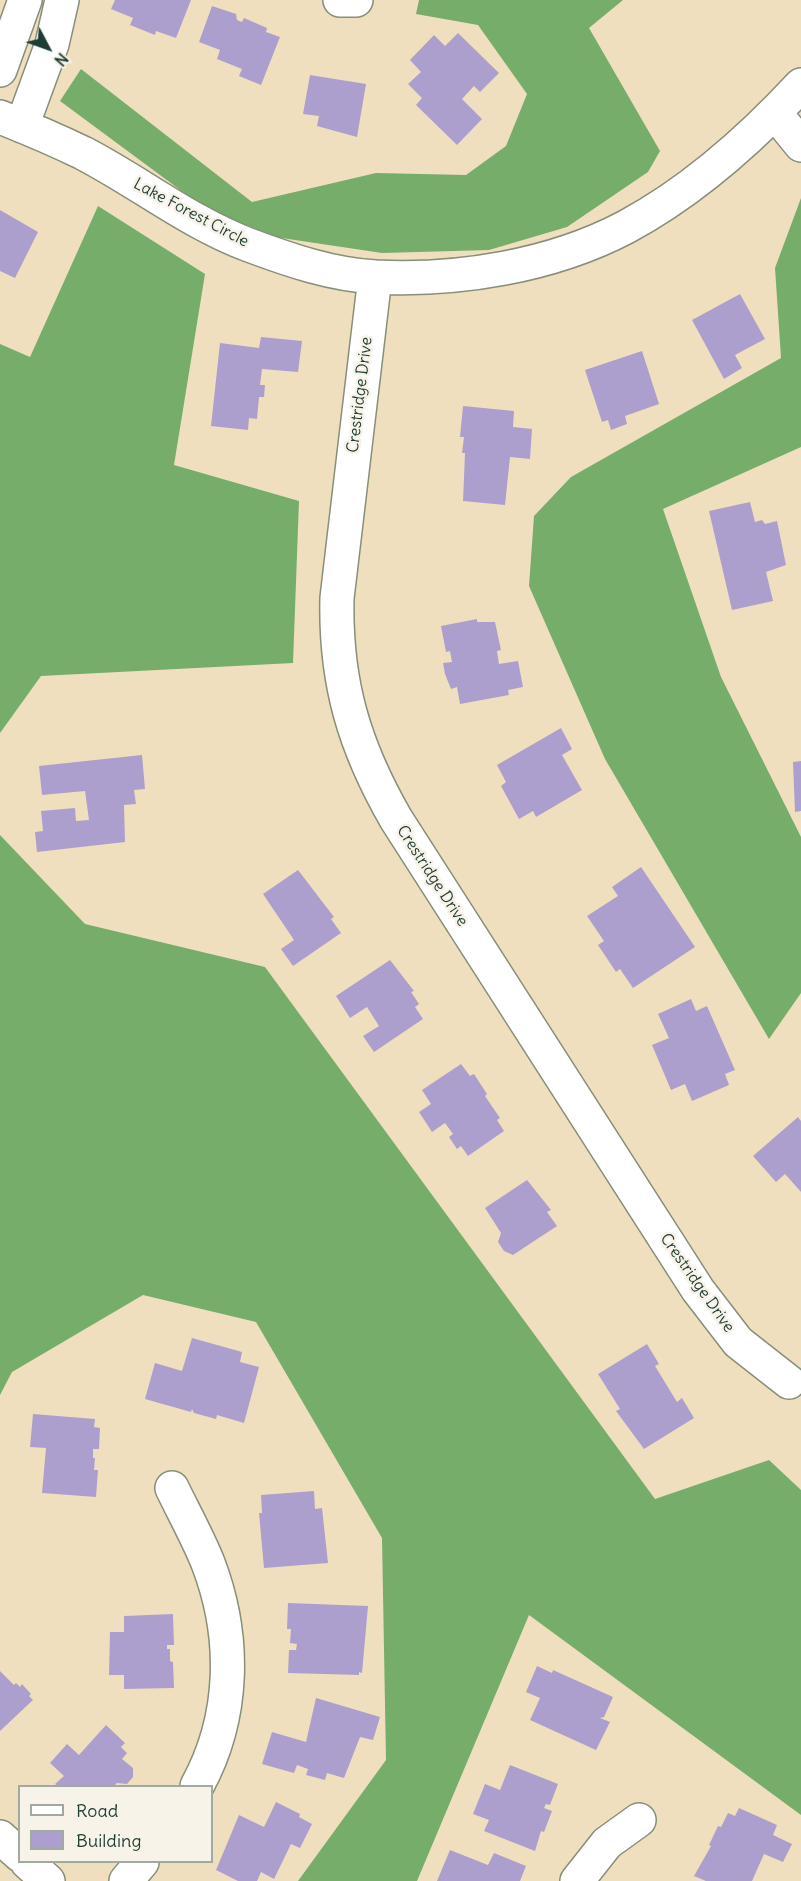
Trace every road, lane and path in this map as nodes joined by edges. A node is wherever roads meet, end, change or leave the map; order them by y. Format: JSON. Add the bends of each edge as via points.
{"nodes":[{"id":1,"x":25,"y":0,"type":"edge"},
{"id":2,"x":62,"y":0,"type":"edge"},
{"id":3,"x":340,"y":0,"type":"edge"},
{"id":4,"x":356,"y":0,"type":"edge"},
{"id":5,"x":0,"y":70,"type":"edge"},
{"id":6,"x":801,"y":85,"type":"edge"},
{"id":7,"x":775,"y":113,"type":"junction"},
{"id":8,"x":11,"y":121,"type":"edge"},
{"id":9,"x":801,"y":145,"type":"edge"},
{"id":10,"x":375,"y":277,"type":"junction"},
{"id":11,"x":789,"y":1382,"type":"dead end"},
{"id":12,"x":172,"y":1488,"type":"dead end"},
{"id":13,"x":197,"y":1785,"type":"edge"},
{"id":14,"x":639,"y":1820,"type":"dead end"},
{"id":15,"x":0,"y":1836,"type":"edge"},
{"id":16,"x":18,"y":1853,"type":"edge"},
{"id":17,"x":28,"y":1863,"type":"edge"},
{"id":18,"x":141,"y":1863,"type":"edge"},
{"id":19,"x":48,"y":1881,"type":"edge"},
{"id":20,"x":126,"y":1881,"type":"edge"},
{"id":21,"x":577,"y":1881,"type":"edge"}],
"edges":[{"from":1,"to":5,"type":"street"},
{"from":2,"to":8,"type":"street","via":[[52,44]]},
{"from":3,"to":4,"type":"street"},
{"from":6,"to":7,"type":"street","name":"Lake Forest Circle"},
{"from":7,"to":9,"type":"street"},
{"from":7,"to":10,"type":"street","name":"Lake Forest Circle","via":[[688,188],[626,227],[588,243],[486,271],[440,277]]},
{"from":8,"to":10,"type":"street","name":"Lake Forest Circle","via":[[83,154],[248,245],[302,263]]},
{"from":10,"to":11,"type":"street","name":"Crestridge Drive","via":[[337,598],[340,671],[358,744],[396,819],[698,1290],[738,1342]]},
{"from":12,"to":13,"type":"street","via":[[208,1562],[226,1630],[226,1701],[217,1738]]},
{"from":14,"to":21,"type":"street","via":[[607,1843]]},
{"from":15,"to":16,"type":"street"},
{"from":17,"to":19,"type":"street"},
{"from":18,"to":20,"type":"street"}]}
